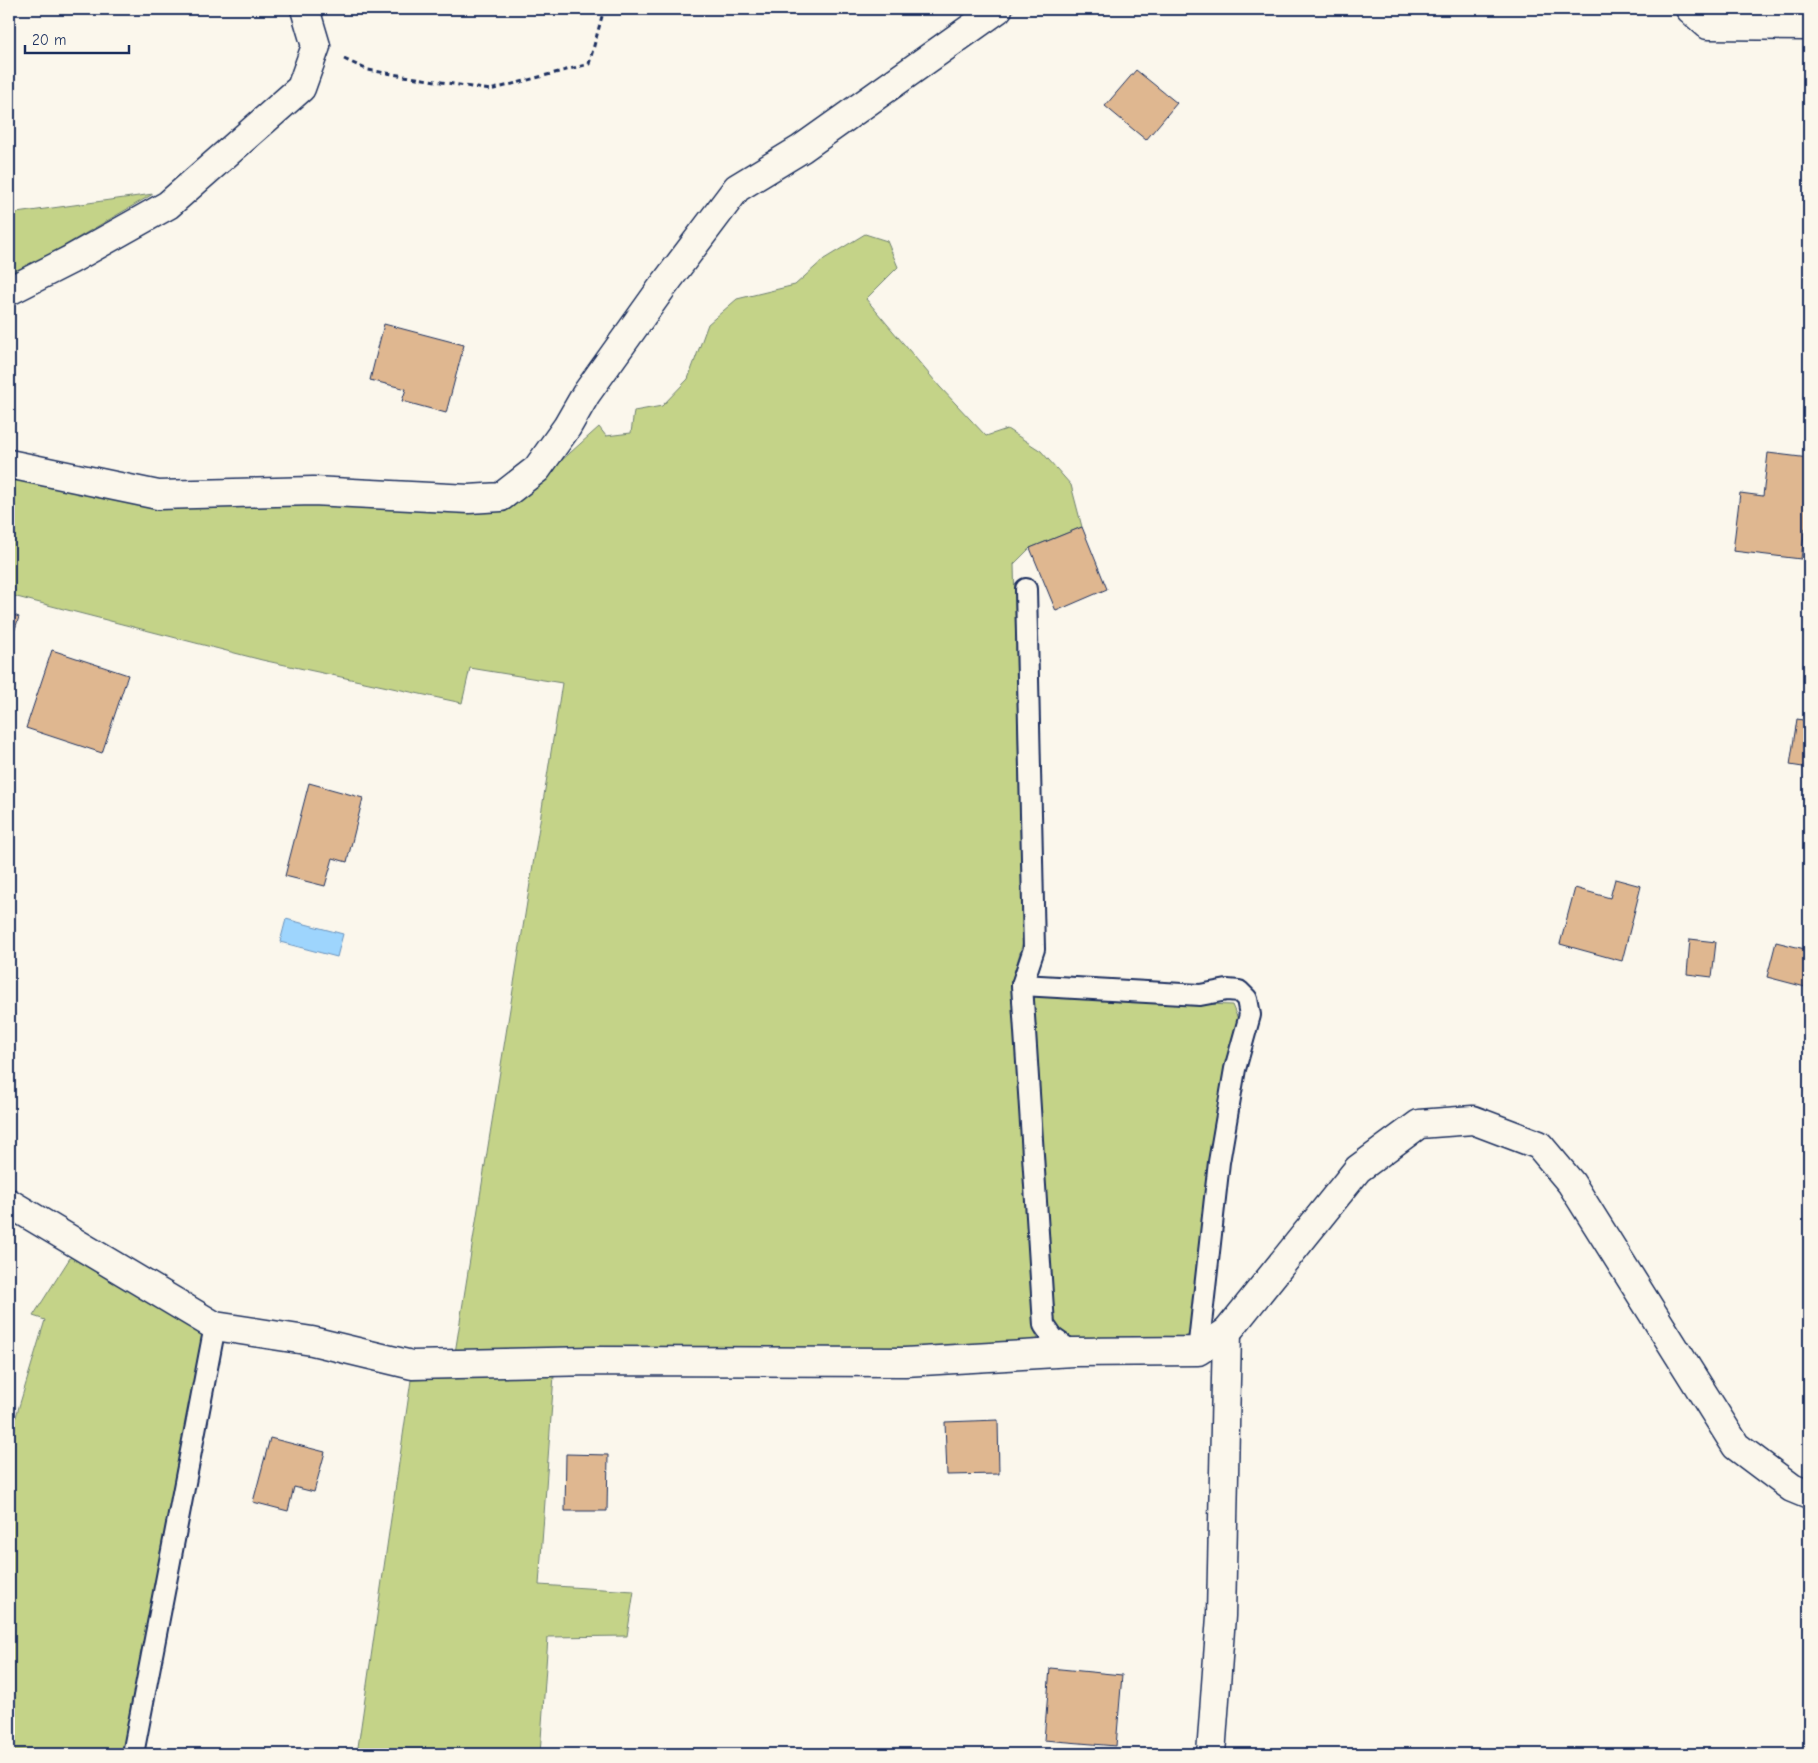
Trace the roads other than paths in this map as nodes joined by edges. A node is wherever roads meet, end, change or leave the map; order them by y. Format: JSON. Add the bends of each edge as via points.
{"nodes":[{"id":1,"x":305,"y":9,"type":"edge"},
{"id":2,"x":998,"y":9,"type":"edge"},
{"id":3,"x":1690,"y":9,"type":"edge"},
{"id":4,"x":1809,"y":26,"type":"edge"},
{"id":5,"x":9,"y":291,"type":"edge"},
{"id":6,"x":9,"y":464,"type":"edge"},
{"id":7,"x":1026,"y":589,"type":"dead end"},
{"id":8,"x":1022,"y":985,"type":"junction"},
{"id":9,"x":9,"y":1204,"type":"edge"},
{"id":10,"x":215,"y":1326,"type":"junction"},
{"id":11,"x":1227,"y":1332,"type":"junction"},
{"id":12,"x":1198,"y":1351,"type":"junction"},
{"id":13,"x":1073,"y":1352,"type":"junction"},
{"id":14,"x":1809,"y":1495,"type":"edge"},
{"id":15,"x":133,"y":1754,"type":"edge"},
{"id":16,"x":1210,"y":1754,"type":"edge"}],
"edges":[{"from":1,"to":5,"type":"street","via":[[316,46],[301,88],[168,205]]},
{"from":2,"to":6,"type":"street","via":[[801,148],[737,188],[661,289],[537,469],[500,497],[469,500],[313,491],[158,495]]},
{"from":3,"to":4,"type":"street","via":[[1708,25]]},
{"from":7,"to":8,"type":"lane","via":[[1034,948]]},
{"from":8,"to":12,"type":"lane","via":[[1200,995],[1227,990],[1239,991],[1247,999],[1250,1015],[1235,1069],[1219,1162]]},
{"from":8,"to":13,"type":"lane","via":[[1044,1325],[1053,1338]]},
{"from":9,"to":10,"type":"street"},
{"from":10,"to":13,"type":"street","via":[[312,1341],[412,1365],[594,1361],[905,1362]]},
{"from":10,"to":15,"type":"lane"},
{"from":11,"to":12,"type":"street"},
{"from":11,"to":14,"type":"street","via":[[1358,1169],[1419,1124],[1473,1120],[1539,1145],[1571,1183],[1736,1446],[1792,1488]]},
{"from":11,"to":16,"type":"street","via":[[1222,1616]]},
{"from":12,"to":13,"type":"street"}]}
